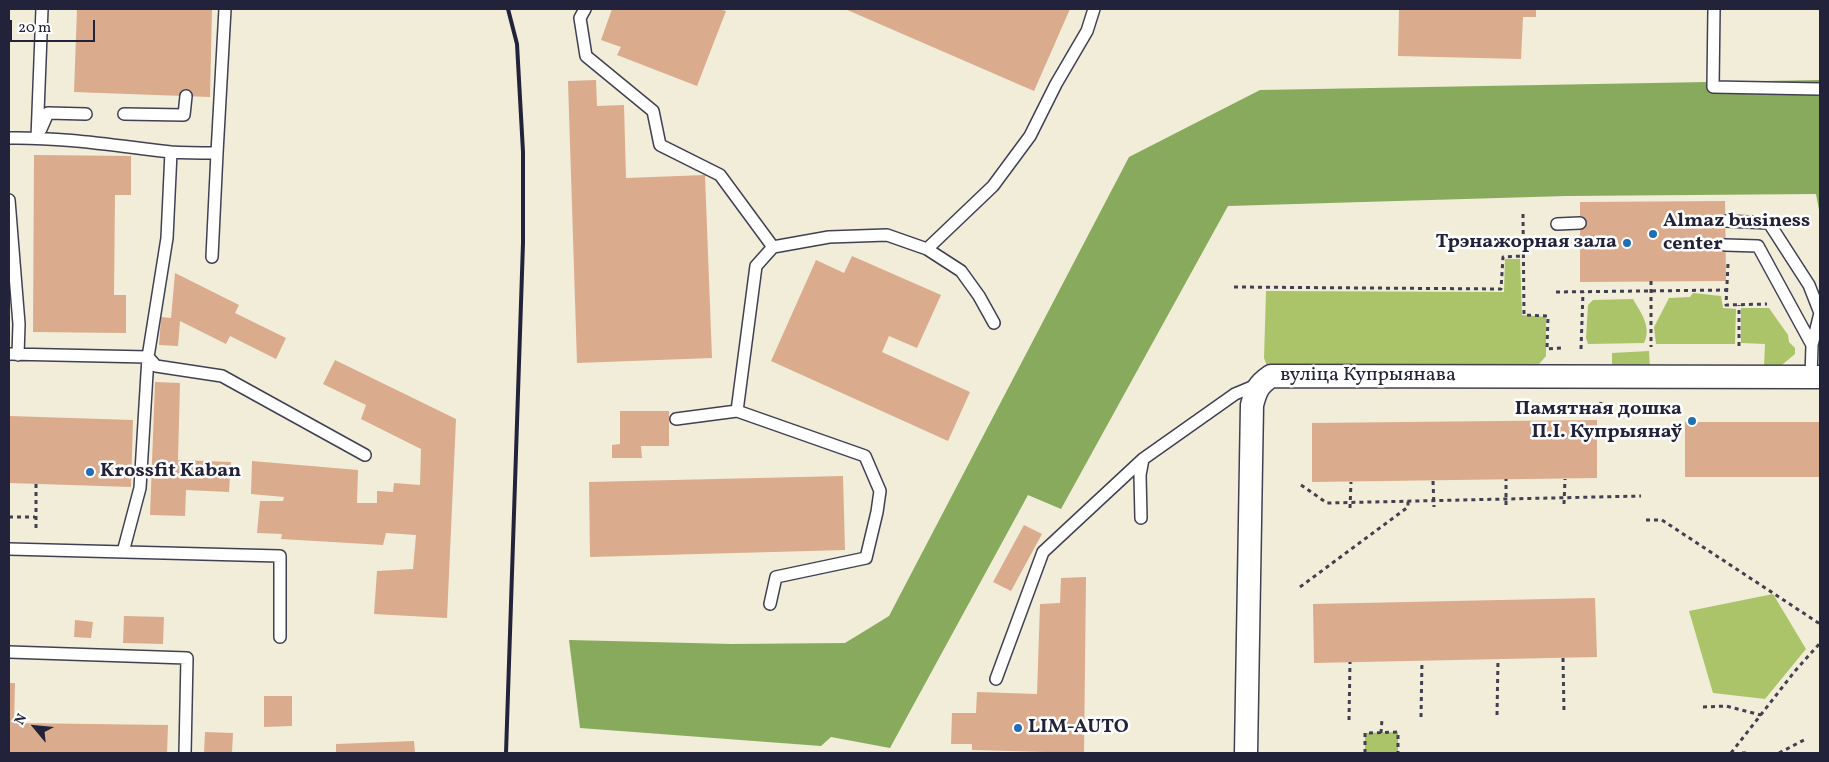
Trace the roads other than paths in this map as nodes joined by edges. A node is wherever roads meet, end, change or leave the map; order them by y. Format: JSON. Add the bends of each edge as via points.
{"nodes":[{"id":1,"x":42,"y":9,"type":"edge"},
{"id":2,"x":224,"y":9,"type":"edge"},
{"id":3,"x":585,"y":9,"type":"edge"},
{"id":4,"x":1094,"y":9,"type":"edge"},
{"id":5,"x":1714,"y":9,"type":"edge"},
{"id":6,"x":1820,"y":89,"type":"edge"},
{"id":7,"x":186,"y":96,"type":"dead end"},
{"id":8,"x":86,"y":114,"type":"dead end"},
{"id":9,"x":124,"y":114,"type":"dead end"},
{"id":10,"x":9,"y":138,"type":"edge"},
{"id":11,"x":37,"y":138,"type":"junction"},
{"id":12,"x":171,"y":152,"type":"junction"},
{"id":13,"x":217,"y":153,"type":"junction"},
{"id":14,"x":9,"y":200,"type":"edge"},
{"id":15,"x":1726,"y":221,"type":"dead end"},
{"id":16,"x":1580,"y":223,"type":"dead end"},
{"id":17,"x":1557,"y":224,"type":"dead end"},
{"id":18,"x":1727,"y":245,"type":"road end"},
{"id":19,"x":773,"y":247,"type":"junction"},
{"id":20,"x":927,"y":249,"type":"junction"},
{"id":21,"x":212,"y":257,"type":"dead end"},
{"id":22,"x":1820,"y":313,"type":"edge"},
{"id":23,"x":994,"y":323,"type":"dead end"},
{"id":24,"x":1812,"y":345,"type":"junction"},
{"id":25,"x":14,"y":354,"type":"edge"},
{"id":26,"x":148,"y":357,"type":"junction"},
{"id":27,"x":1816,"y":377,"type":"edge"},
{"id":28,"x":1260,"y":383,"type":"junction"},
{"id":29,"x":737,"y":411,"type":"junction"},
{"id":30,"x":676,"y":419,"type":"dead end"},
{"id":31,"x":365,"y":455,"type":"dead end"},
{"id":32,"x":1142,"y":459,"type":"junction"},
{"id":33,"x":1141,"y":518,"type":"dead end"},
{"id":34,"x":9,"y":549,"type":"edge"},
{"id":35,"x":123,"y":552,"type":"junction"},
{"id":36,"x":770,"y":604,"type":"dead end"},
{"id":37,"x":280,"y":637,"type":"dead end"},
{"id":38,"x":9,"y":652,"type":"edge"},
{"id":39,"x":996,"y":679,"type":"dead end"},
{"id":40,"x":185,"y":753,"type":"edge"},
{"id":41,"x":1246,"y":753,"type":"edge"}],
"edges":[{"from":1,"to":11,"type":"lane"},
{"from":2,"to":13,"type":"lane"},
{"from":3,"to":19,"type":"lane","via":[[580,18],[586,56],[653,111],[660,145],[720,175]]},
{"from":4,"to":20,"type":"lane","via":[[1087,31],[1030,136],[993,186]]},
{"from":5,"to":6,"type":"lane","via":[[1713,88]]},
{"from":7,"to":9,"type":"lane","via":[[184,115]]},
{"from":8,"to":11,"type":"lane","via":[[48,113]]},
{"from":10,"to":11,"type":"lane"},
{"from":11,"to":12,"type":"lane"},
{"from":12,"to":13,"type":"lane"},
{"from":12,"to":26,"type":"lane","via":[[167,238]]},
{"from":13,"to":21,"type":"lane"},
{"from":14,"to":25,"type":"lane","via":[[19,324]]},
{"from":15,"to":22,"type":"lane","via":[[1769,223],[1809,285]]},
{"from":16,"to":17,"type":"lane"},
{"from":18,"to":24,"type":"lane","via":[[1758,246]]},
{"from":19,"to":20,"type":"lane","via":[[829,238],[887,235]]},
{"from":19,"to":29,"type":"lane","via":[[756,266]]},
{"from":20,"to":23,"type":"lane","via":[[961,271]]},
{"from":22,"to":24,"type":"lane"},
{"from":24,"to":27,"type":"lane"},
{"from":25,"to":26,"type":"lane"},
{"from":26,"to":31,"type":"lane","via":[[156,366],[222,376]]},
{"from":26,"to":35,"type":"lane","via":[[140,488]]},
{"from":27,"to":28,"type":"street","name":"вуліца Купрыянава","via":[[1271,376]]},
{"from":28,"to":32,"type":"lane","via":[[1234,394]]},
{"from":28,"to":41,"type":"street","name":"вуліца Купрыянава","via":[[1252,404]]},
{"from":29,"to":30,"type":"lane"},
{"from":29,"to":36,"type":"lane","via":[[865,456],[880,491],[866,558],[776,577]]},
{"from":32,"to":33,"type":"lane"},
{"from":32,"to":39,"type":"lane","via":[[1043,552]]},
{"from":34,"to":35,"type":"lane"},
{"from":35,"to":37,"type":"lane","via":[[280,556]]},
{"from":38,"to":40,"type":"lane","via":[[187,658]]}]}
